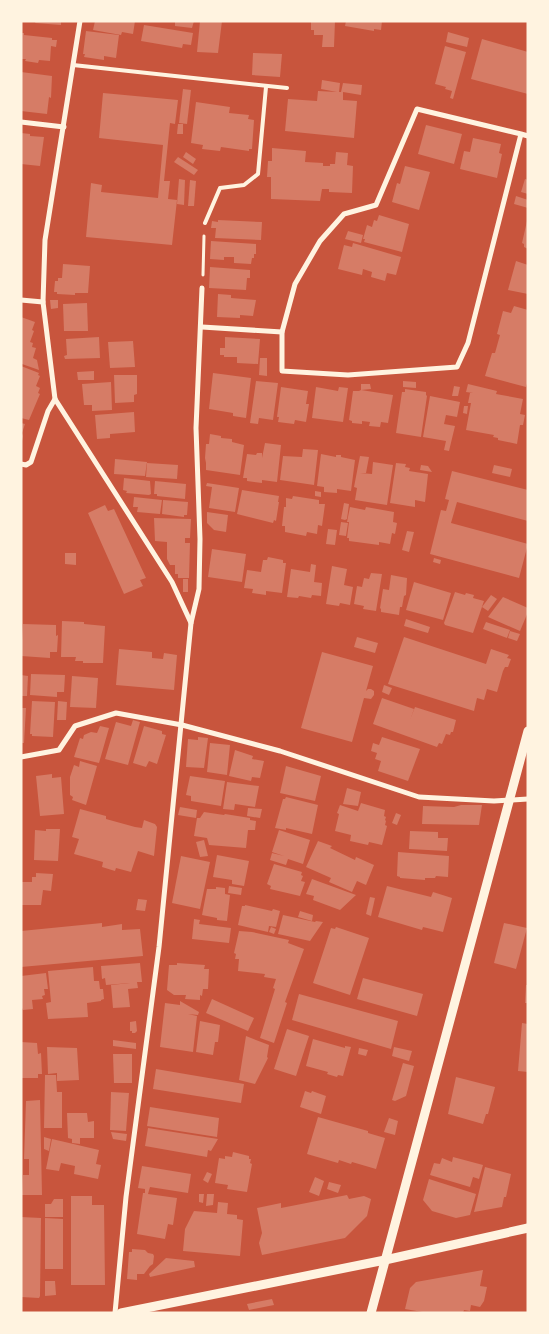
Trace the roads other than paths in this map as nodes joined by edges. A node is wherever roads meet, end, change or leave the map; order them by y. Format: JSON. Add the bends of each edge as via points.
{"nodes":[{"id":1,"x":80,"y":21,"type":"edge"},
{"id":2,"x":73,"y":65,"type":"junction"},
{"id":3,"x":266,"y":87,"type":"junction"},
{"id":4,"x":287,"y":88,"type":"dead end"},
{"id":5,"x":21,"y":122,"type":"edge"},
{"id":6,"x":64,"y":127,"type":"junction"},
{"id":7,"x":521,"y":134,"type":"junction"},
{"id":8,"x":528,"y":136,"type":"edge"},
{"id":9,"x":205,"y":223,"type":"road end"},
{"id":10,"x":202,"y":288,"type":"road end"},
{"id":11,"x":21,"y":300,"type":"edge"},
{"id":12,"x":43,"y":302,"type":"junction"},
{"id":13,"x":202,"y":327,"type":"junction"},
{"id":14,"x":282,"y":332,"type":"junction"},
{"id":15,"x":55,"y":399,"type":"junction"},
{"id":16,"x":21,"y":464,"type":"edge"},
{"id":17,"x":191,"y":623,"type":"junction"},
{"id":18,"x":182,"y":725,"type":"junction"},
{"id":19,"x":528,"y":731,"type":"edge"},
{"id":20,"x":21,"y":757,"type":"edge"},
{"id":21,"x":528,"y":799,"type":"edge"},
{"id":22,"x":510,"y":800,"type":"junction"},
{"id":23,"x":528,"y":1228,"type":"edge"},
{"id":24,"x":385,"y":1260,"type":"junction"},
{"id":25,"x":114,"y":1313,"type":"edge"},
{"id":26,"x":121,"y":1313,"type":"edge"},
{"id":27,"x":371,"y":1313,"type":"edge"}],
"edges":[{"from":1,"to":2,"type":"street"},
{"from":2,"to":3,"type":"lane"},
{"from":2,"to":6,"type":"street"},
{"from":3,"to":4,"type":"lane"},
{"from":3,"to":9,"type":"lane","via":[[258,174],[244,184],[220,188]]},
{"from":5,"to":6,"type":"street"},
{"from":6,"to":12,"type":"street","via":[[45,240]]},
{"from":7,"to":8,"type":"street"},
{"from":7,"to":14,"type":"street","via":[[417,109],[376,205],[344,214],[320,241],[295,284]]},
{"from":7,"to":14,"type":"street","via":[[468,343],[457,367],[348,375],[282,370]]},
{"from":10,"to":13,"type":"street"},
{"from":11,"to":12,"type":"street"},
{"from":12,"to":15,"type":"street"},
{"from":13,"to":14,"type":"street"},
{"from":13,"to":17,"type":"street","via":[[196,428],[199,590]]},
{"from":15,"to":16,"type":"street","via":[[31,462]]},
{"from":15,"to":17,"type":"street","via":[[172,582]]},
{"from":17,"to":18,"type":"street"},
{"from":18,"to":20,"type":"street","via":[[116,713],[75,726],[59,750]]},
{"from":18,"to":22,"type":"street","via":[[280,751],[419,798]]},
{"from":18,"to":25,"type":"street","via":[[160,937]]},
{"from":19,"to":22,"type":"street"},
{"from":21,"to":22,"type":"street"},
{"from":22,"to":24,"type":"street"},
{"from":23,"to":24,"type":"street"},
{"from":24,"to":26,"type":"street"},
{"from":24,"to":27,"type":"street"}]}
